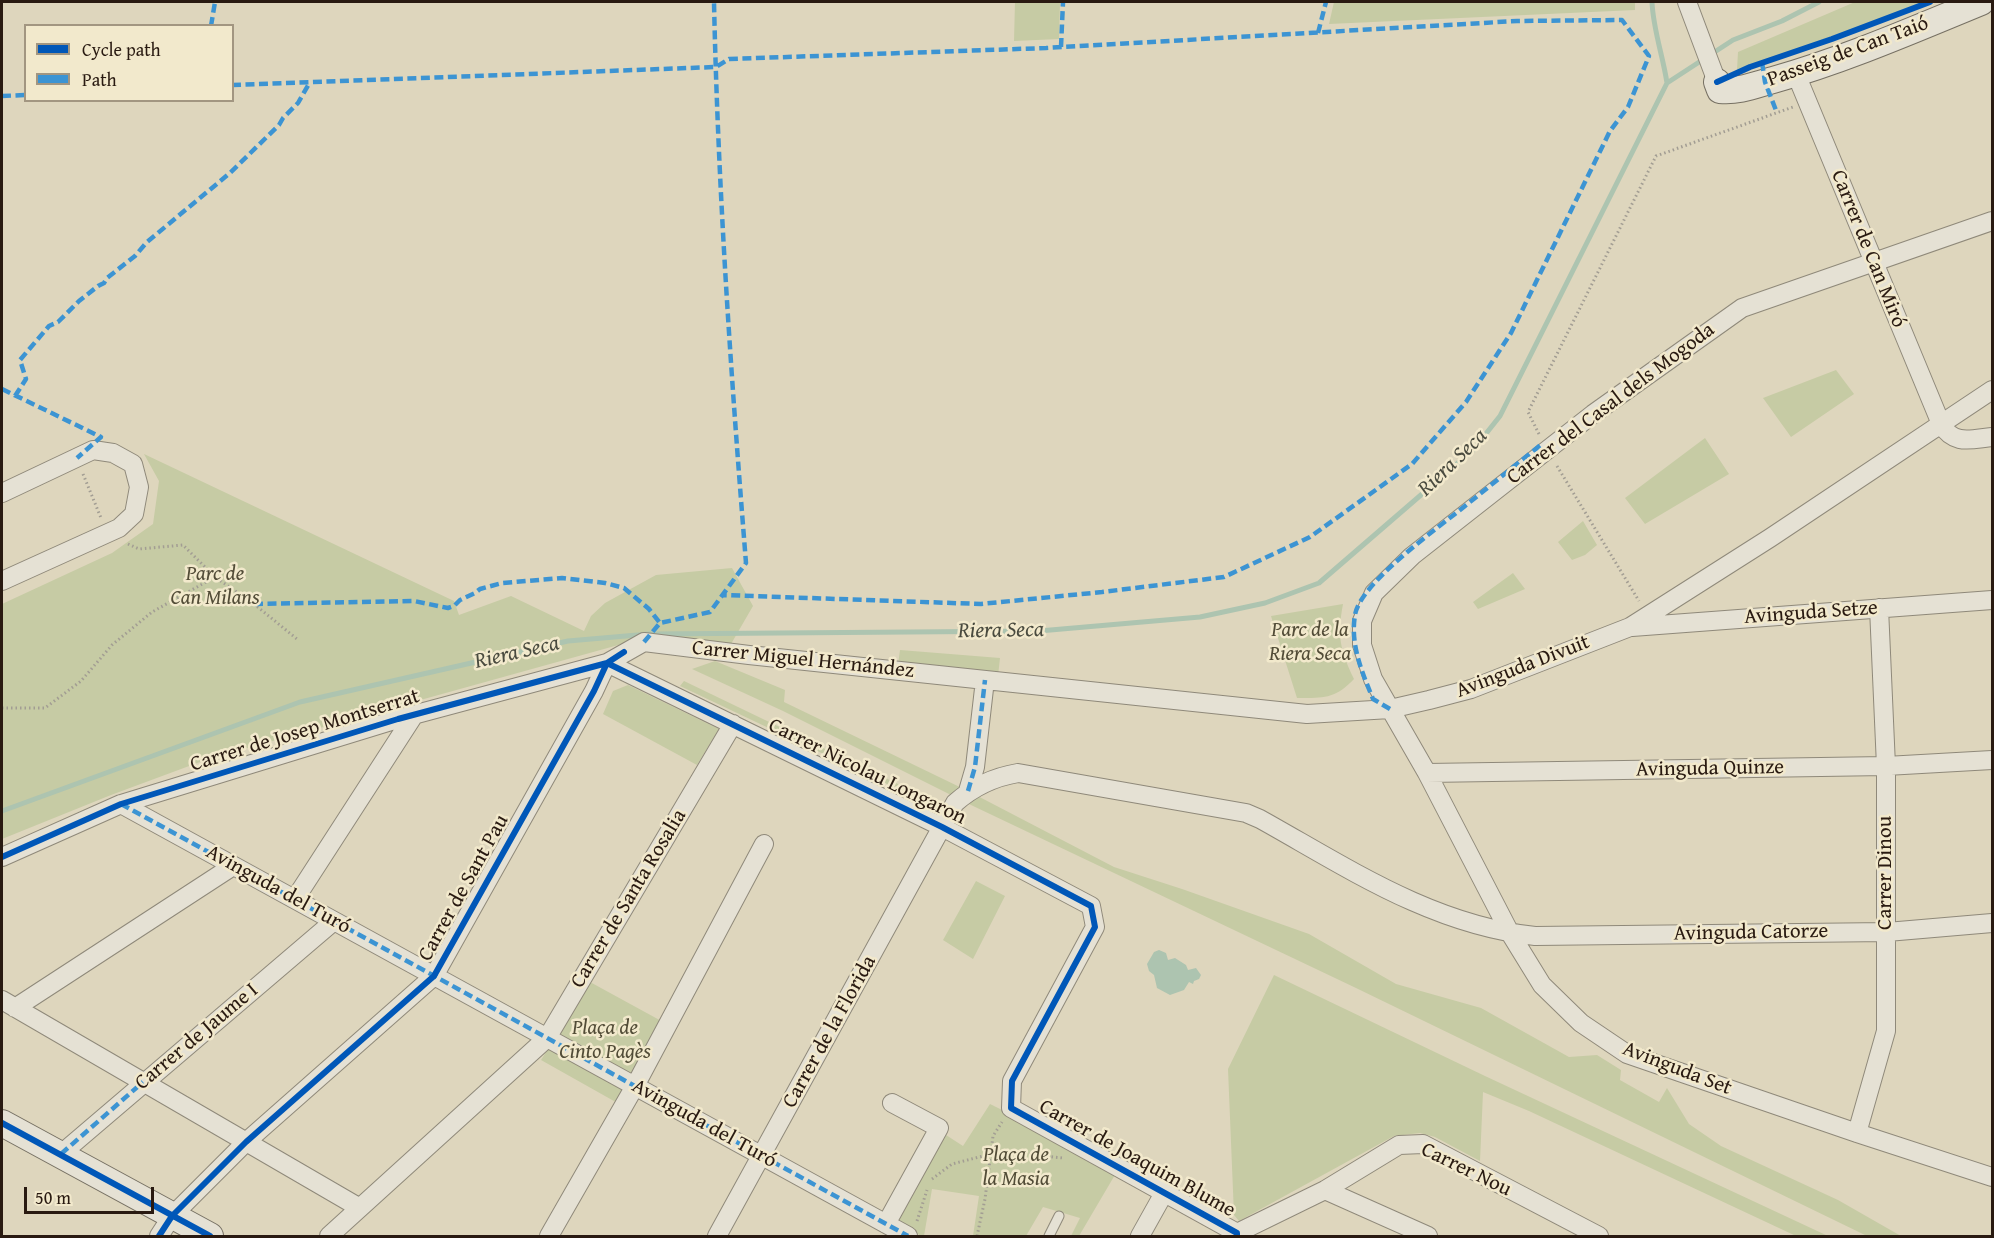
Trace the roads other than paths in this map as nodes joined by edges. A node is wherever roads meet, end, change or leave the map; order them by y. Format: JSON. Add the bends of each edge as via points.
{"nodes":[{"id":1,"x":1688,"y":2,"type":"edge"},
{"id":2,"x":1981,"y":2,"type":"edge"},
{"id":3,"x":1796,"y":74,"type":"junction"},
{"id":4,"x":1717,"y":82,"type":"joint"},
{"id":5,"x":1992,"y":220,"type":"edge"},
{"id":6,"x":1874,"y":263,"type":"junction"},
{"id":7,"x":1992,"y":390,"type":"edge"},
{"id":8,"x":1941,"y":424,"type":"junction"},
{"id":9,"x":1992,"y":437,"type":"edge"},
{"id":10,"x":2,"y":493,"type":"edge"},
{"id":11,"x":2,"y":581,"type":"edge"},
{"id":12,"x":1992,"y":600,"type":"edge"},
{"id":13,"x":1879,"y":608,"type":"junction"},
{"id":14,"x":1630,"y":627,"type":"junction"},
{"id":15,"x":624,"y":652,"type":"joint"},
{"id":16,"x":607,"y":663,"type":"junction"},
{"id":17,"x":985,"y":680,"type":"junction"},
{"id":18,"x":1390,"y":709,"type":"junction"},
{"id":19,"x":414,"y":715,"type":"junction"},
{"id":20,"x":733,"y":724,"type":"junction"},
{"id":21,"x":1992,"y":760,"type":"edge"},
{"id":22,"x":1886,"y":766,"type":"junction"},
{"id":23,"x":1427,"y":773,"type":"junction"},
{"id":24,"x":968,"y":791,"type":"junction"},
{"id":25,"x":121,"y":804,"type":"junction"},
{"id":26,"x":942,"y":826,"type":"junction"},
{"id":27,"x":764,"y":844,"type":"dead end"},
{"id":28,"x":2,"y":857,"type":"edge"},
{"id":29,"x":233,"y":866,"type":"junction"},
{"id":30,"x":295,"y":899,"type":"junction"},
{"id":31,"x":334,"y":921,"type":"junction"},
{"id":32,"x":1992,"y":923,"type":"edge"},
{"id":33,"x":1887,"y":932,"type":"junction"},
{"id":34,"x":1510,"y":933,"type":"junction"},
{"id":35,"x":434,"y":976,"type":"junction"},
{"id":36,"x":8,"y":1004,"type":"edge"},
{"id":37,"x":547,"y":1038,"type":"junction"},
{"id":38,"x":143,"y":1082,"type":"junction"},
{"id":39,"x":1012,"y":1082,"type":"joint"},
{"id":40,"x":634,"y":1086,"type":"junction"},
{"id":41,"x":892,"y":1103,"type":"dead end"},
{"id":42,"x":2,"y":1123,"type":"edge"},
{"id":43,"x":1857,"y":1133,"type":"junction"},
{"id":44,"x":246,"y":1142,"type":"junction"},
{"id":45,"x":61,"y":1154,"type":"junction"},
{"id":46,"x":762,"y":1156,"type":"junction"},
{"id":47,"x":1992,"y":1177,"type":"edge"},
{"id":48,"x":1325,"y":1190,"type":"junction"},
{"id":49,"x":1164,"y":1193,"type":"junction"},
{"id":50,"x":360,"y":1208,"type":"junction"},
{"id":51,"x":1059,"y":1216,"type":"dead end"},
{"id":52,"x":886,"y":1224,"type":"junction"},
{"id":53,"x":166,"y":1226,"type":"edge"},
{"id":54,"x":1577,"y":1230,"type":"edge"},
{"id":55,"x":912,"y":1231,"type":"edge"},
{"id":56,"x":1237,"y":1235,"type":"edge"},
{"id":57,"x":210,"y":1236,"type":"edge"},
{"id":58,"x":329,"y":1236,"type":"edge"},
{"id":59,"x":549,"y":1236,"type":"edge"},
{"id":60,"x":717,"y":1236,"type":"edge"},
{"id":61,"x":1048,"y":1236,"type":"edge"},
{"id":62,"x":1140,"y":1236,"type":"edge"},
{"id":63,"x":1428,"y":1236,"type":"edge"},
{"id":64,"x":1599,"y":1236,"type":"edge"}],
"edges":[{"from":1,"to":4,"type":"street"},
{"from":2,"to":3,"type":"main road","name":"Passeig de Can Taió"},
{"from":3,"to":4,"type":"main road","name":"Passeig de Can Taió","via":[[1733,92],[1720,90]]},
{"from":3,"to":6,"type":"street","name":"Carrer de Can Miró"},
{"from":5,"to":6,"type":"street","name":"Carrer del Casal dels Mogoda"},
{"from":6,"to":8,"type":"street","name":"Carrer de Can Miró"},
{"from":6,"to":18,"type":"street","name":"Carrer del Casal dels Mogoda","via":[[1742,308],[1593,414],[1412,556],[1374,593],[1362,621],[1362,645],[1373,679]]},
{"from":7,"to":8,"type":"street","name":"Avinguda Divuit"},
{"from":8,"to":9,"type":"street","via":[[1946,433],[1958,440]]},
{"from":8,"to":14,"type":"street","name":"Avinguda Divuit"},
{"from":10,"to":11,"type":"street","via":[[93,450],[114,453],[133,464],[140,487],[134,514],[118,528]]},
{"from":12,"to":13,"type":"street","name":"Avinguda Setze"},
{"from":13,"to":14,"type":"street","name":"Avinguda Setze"},
{"from":13,"to":22,"type":"street","name":"Carrer Dinou"},
{"from":14,"to":18,"type":"street","name":"Avinguda Divuit","via":[[1471,689]]},
{"from":15,"to":16,"type":"street","name":"Carrer de Josep Montserrat"},
{"from":15,"to":17,"type":"street","name":"Carrer Miguel Hernández","via":[[644,642]]},
{"from":16,"to":19,"type":"street","name":"Carrer de Josep Montserrat"},
{"from":16,"to":20,"type":"street","name":"Carrer Nicolau Longaron"},
{"from":16,"to":35,"type":"street","name":"Carrer de Sant Pau"},
{"from":17,"to":18,"type":"street","name":"Avinguda Divuit","via":[[1307,714]]},
{"from":17,"to":24,"type":"street","via":[[975,766]]},
{"from":18,"to":23,"type":"street","name":"Avinguda Set"},
{"from":19,"to":25,"type":"street","name":"Carrer de Josep Montserrat"},
{"from":19,"to":30,"type":"street"},
{"from":20,"to":26,"type":"street","name":"Carrer Nicolau Longaron"},
{"from":20,"to":37,"type":"street","name":"Carrer de Santa Rosalia"},
{"from":21,"to":22,"type":"street","name":"Avinguda Quinze"},
{"from":22,"to":23,"type":"street","name":"Avinguda Quinze"},
{"from":22,"to":33,"type":"street","name":"Carrer Dinou"},
{"from":23,"to":34,"type":"street","name":"Avinguda Set"},
{"from":24,"to":26,"type":"street","name":"Carrer de la Florida","via":[[955,803]]},
{"from":24,"to":34,"type":"street","name":"Avinguda Catorze","via":[[1000,776],[1018,773],[1246,813],[1395,895]]},
{"from":25,"to":28,"type":"street","name":"Carrer de Josep Montserrat"},
{"from":25,"to":29,"type":"street","name":"Avinguda del Turó"},
{"from":26,"to":39,"type":"street","name":"Carrer Nicolau Longaron","via":[[1091,906],[1095,927]]},
{"from":26,"to":46,"type":"street","name":"Carrer de la Florida"},
{"from":27,"to":40,"type":"street"},
{"from":29,"to":30,"type":"street","name":"Avinguda del Turó"},
{"from":29,"to":36,"type":"street"},
{"from":30,"to":31,"type":"street","name":"Avinguda del Turó"},
{"from":31,"to":35,"type":"street","name":"Avinguda del Turó"},
{"from":31,"to":38,"type":"street","name":"Carrer de Jaume I"},
{"from":32,"to":33,"type":"street","name":"Avinguda Catorze"},
{"from":33,"to":34,"type":"street","name":"Avinguda Catorze","via":[[1546,936]]},
{"from":33,"to":43,"type":"street","name":"Carrer Dinou","via":[[1886,1031]]},
{"from":34,"to":43,"type":"street","name":"Avinguda Set","via":[[1542,985],[1581,1023],[1627,1054]]},
{"from":35,"to":37,"type":"street","name":"Avinguda del Turó"},
{"from":35,"to":44,"type":"street","name":"Carrer de Sant Pau"},
{"from":36,"to":38,"type":"street"},
{"from":37,"to":40,"type":"street","name":"Avinguda del Turó"},
{"from":37,"to":50,"type":"street","name":"Carrer de Santa Rosalia"},
{"from":38,"to":44,"type":"street"},
{"from":38,"to":45,"type":"street","name":"Carrer de Jaume I"},
{"from":39,"to":49,"type":"street","name":"Carrer de Joaquim Blume","via":[[1011,1108]]},
{"from":40,"to":46,"type":"street","name":"Avinguda del Turó"},
{"from":40,"to":59,"type":"street"},
{"from":41,"to":52,"type":"street","via":[[939,1128]]},
{"from":42,"to":45,"type":"main road"},
{"from":43,"to":47,"type":"street","name":"Avinguda Set"},
{"from":44,"to":50,"type":"street"},
{"from":44,"to":53,"type":"street","name":"Carrer de Sant Pau"},
{"from":45,"to":53,"type":"main road"},
{"from":46,"to":52,"type":"street","name":"Avinguda del Turó"},
{"from":46,"to":60,"type":"street","name":"Carrer de la Florida"},
{"from":48,"to":54,"type":"street","name":"Carrer Nou","via":[[1398,1145],[1423,1144]]},
{"from":48,"to":56,"type":"street","name":"Carrer Nou"},
{"from":48,"to":63,"type":"street"},
{"from":49,"to":56,"type":"street","name":"Carrer de Joaquim Blume"},
{"from":49,"to":62,"type":"street"},
{"from":50,"to":58,"type":"street","name":"Carrer de Santa Rosalia"},
{"from":51,"to":61,"type":"lane"},
{"from":52,"to":55,"type":"street","name":"Avinguda del Turó"},
{"from":53,"to":57,"type":"main road"},
{"from":54,"to":64,"type":"street","name":"Carrer Nou"}]}
